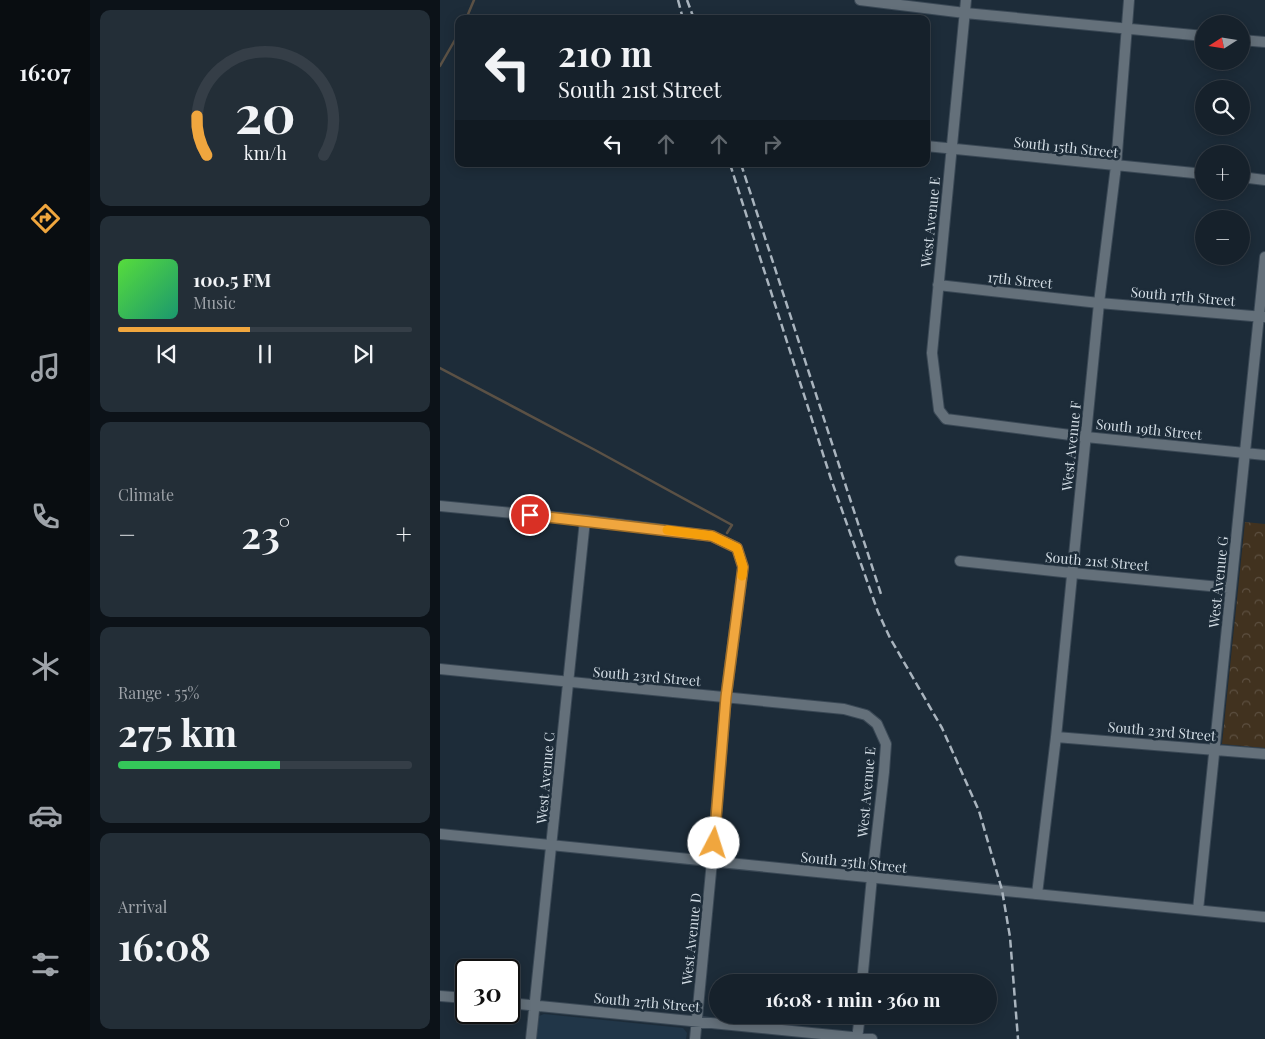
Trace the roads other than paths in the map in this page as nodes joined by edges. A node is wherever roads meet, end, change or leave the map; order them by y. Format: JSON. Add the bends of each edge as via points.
{"nodes":[{"id":1,"x":860,"y":0,"type":"edge"},
{"id":2,"x":966,"y":0,"type":"edge"},
{"id":3,"x":1129,"y":0,"type":"edge"},
{"id":4,"x":965,"y":13,"type":"junction"},
{"id":5,"x":1126,"y":28,"type":"junction"},
{"id":6,"x":1195,"y":35,"type":"edge"},
{"id":7,"x":1250,"y":41,"type":"edge"},
{"id":8,"x":1265,"y":42,"type":"edge"},
{"id":9,"x":930,"y":146,"type":"edge"},
{"id":10,"x":951,"y":148,"type":"junction"},
{"id":11,"x":1116,"y":166,"type":"junction"},
{"id":12,"x":1195,"y":173,"type":"edge"},
{"id":13,"x":1250,"y":178,"type":"edge"},
{"id":14,"x":1265,"y":180,"type":"edge"},
{"id":15,"x":1265,"y":257,"type":"edge"},
{"id":16,"x":938,"y":285,"type":"junction"},
{"id":17,"x":1100,"y":303,"type":"junction"},
{"id":18,"x":1262,"y":316,"type":"edge"},
{"id":19,"x":942,"y":415,"type":"joint"},
{"id":20,"x":1086,"y":437,"type":"junction"},
{"id":21,"x":1245,"y":452,"type":"junction"},
{"id":22,"x":1265,"y":455,"type":"edge"},
{"id":23,"x":440,"y":506,"type":"edge"},
{"id":24,"x":585,"y":520,"type":"junction"},
{"id":25,"x":960,"y":561,"type":"dead end"},
{"id":26,"x":1072,"y":574,"type":"junction"},
{"id":27,"x":1231,"y":588,"type":"junction"},
{"id":28,"x":440,"y":669,"type":"edge"},
{"id":29,"x":568,"y":683,"type":"junction"},
{"id":30,"x":726,"y":697,"type":"junction"},
{"id":31,"x":878,"y":724,"type":"joint"},
{"id":32,"x":1056,"y":737,"type":"junction"},
{"id":33,"x":1214,"y":749,"type":"junction"},
{"id":34,"x":1265,"y":754,"type":"edge"},
{"id":35,"x":440,"y":834,"type":"edge"},
{"id":36,"x":552,"y":845,"type":"junction"},
{"id":37,"x":712,"y":861,"type":"junction"},
{"id":38,"x":872,"y":877,"type":"junction"},
{"id":39,"x":1037,"y":894,"type":"junction"},
{"id":40,"x":1198,"y":910,"type":"junction"},
{"id":41,"x":1265,"y":917,"type":"edge"},
{"id":42,"x":863,"y":974,"type":"edge"},
{"id":43,"x":440,"y":996,"type":"edge"},
{"id":44,"x":455,"y":997,"type":"edge"},
{"id":45,"x":520,"y":1004,"type":"edge"},
{"id":46,"x":535,"y":1005,"type":"junction"},
{"id":47,"x":696,"y":1020,"type":"junction"},
{"id":48,"x":859,"y":1024,"type":"edge"},
{"id":49,"x":858,"y":1038,"type":"edge"},
{"id":50,"x":531,"y":1039,"type":"edge"},
{"id":51,"x":694,"y":1039,"type":"edge"},
{"id":52,"x":872,"y":1039,"type":"edge"}],
"edges":[{"from":1,"to":4,"type":"street"},
{"from":2,"to":4,"type":"street","name":"West Avenue E"},
{"from":3,"to":5,"type":"street","name":"West Avenue F"},
{"from":4,"to":5,"type":"street"},
{"from":4,"to":10,"type":"street","name":"West Avenue E"},
{"from":5,"to":6,"type":"street"},
{"from":5,"to":11,"type":"street","name":"West Avenue F"},
{"from":7,"to":8,"type":"street"},
{"from":9,"to":10,"type":"street","name":"South 15th Street"},
{"from":10,"to":11,"type":"street","name":"South 15th Street"},
{"from":10,"to":16,"type":"street","name":"West Avenue E"},
{"from":11,"to":12,"type":"street","name":"South 15th Street"},
{"from":11,"to":17,"type":"street","name":"West Avenue F"},
{"from":13,"to":14,"type":"street"},
{"from":15,"to":18,"type":"street","name":"West Avenue G"},
{"from":16,"to":17,"type":"street","name":"17th Street"},
{"from":16,"to":19,"type":"street","name":"West Avenue E","via":[[932,353]]},
{"from":17,"to":18,"type":"street","name":"South 17th Street"},
{"from":17,"to":20,"type":"street","name":"West Avenue F"},
{"from":18,"to":21,"type":"street","name":"West Avenue G"},
{"from":19,"to":20,"type":"street","name":"South 19th Street","via":[[946,419]]},
{"from":20,"to":21,"type":"street","name":"South 19th Street"},
{"from":20,"to":26,"type":"street","name":"West Avenue F"},
{"from":21,"to":22,"type":"street","name":"South 19th Street"},
{"from":21,"to":27,"type":"street","name":"West Avenue G"},
{"from":23,"to":24,"type":"street"},
{"from":24,"to":29,"type":"street","name":"West Avenue C"},
{"from":24,"to":30,"type":"street","name":"West Avenue D","via":[[712,536],[737,548],[743,567]]},
{"from":25,"to":26,"type":"street","name":"South 21st Street"},
{"from":26,"to":27,"type":"street","name":"South 21st Street"},
{"from":26,"to":32,"type":"street","name":"West Avenue F"},
{"from":27,"to":33,"type":"street","name":"West Avenue G"},
{"from":28,"to":29,"type":"street","name":"South 23rd Street"},
{"from":29,"to":30,"type":"street","name":"South 23rd Street"},
{"from":29,"to":36,"type":"street","name":"West Avenue C"},
{"from":30,"to":31,"type":"street","name":"South 23rd Street","via":[[844,708],[866,715]]},
{"from":30,"to":37,"type":"street","name":"West Avenue D"},
{"from":31,"to":38,"type":"street","name":"West Avenue E","via":[[886,744]]},
{"from":32,"to":33,"type":"street","name":"South 23rd Street"},
{"from":32,"to":39,"type":"street","name":"West Avenue F"},
{"from":33,"to":34,"type":"street","name":"South 23rd Street"},
{"from":33,"to":40,"type":"street","name":"West Avenue G"},
{"from":35,"to":36,"type":"street","name":"South 25th Street"},
{"from":36,"to":37,"type":"street","name":"South 25th Street"},
{"from":36,"to":46,"type":"street","name":"West Avenue C"},
{"from":37,"to":38,"type":"street","name":"South 25th Street"},
{"from":37,"to":47,"type":"street","name":"West Avenue D"},
{"from":38,"to":39,"type":"street","name":"South 25th Street"},
{"from":38,"to":42,"type":"street","name":"West Avenue E"},
{"from":39,"to":40,"type":"street","name":"South 25th Street"},
{"from":40,"to":41,"type":"street","name":"South 25th Street"},
{"from":43,"to":44,"type":"street"},
{"from":45,"to":46,"type":"street","name":"South 27th Street"},
{"from":46,"to":47,"type":"street","name":"South 27th Street"},
{"from":46,"to":50,"type":"street","name":"West Avenue C"},
{"from":47,"to":49,"type":"street","name":"South 27th Street"},
{"from":47,"to":51,"type":"street","name":"West Avenue D"},
{"from":48,"to":49,"type":"street"},
{"from":49,"to":52,"type":"street","name":"South 27th Street"}]}
